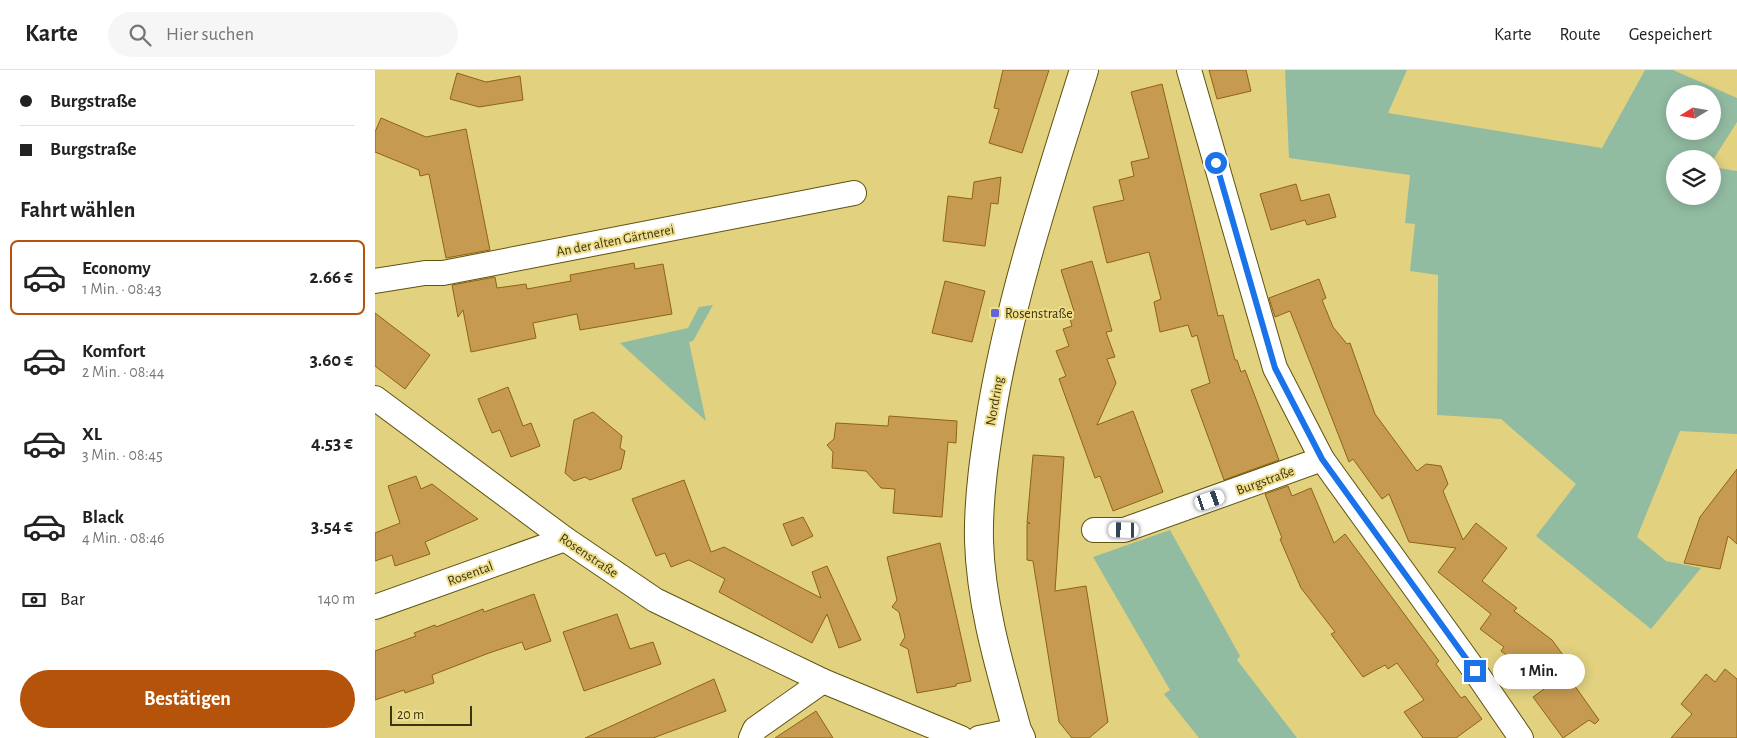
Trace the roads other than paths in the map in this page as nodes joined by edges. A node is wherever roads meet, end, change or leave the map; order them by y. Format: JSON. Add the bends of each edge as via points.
{"nodes":[{"id":1,"x":1084,"y":70,"type":"edge"},
{"id":2,"x":1189,"y":70,"type":"edge"},
{"id":3,"x":854,"y":193,"type":"dead end"},
{"id":4,"x":375,"y":281,"type":"edge"},
{"id":5,"x":375,"y":398,"type":"edge"},
{"id":6,"x":1322,"y":459,"type":"junction"},
{"id":7,"x":1093,"y":530,"type":"dead end"},
{"id":8,"x":565,"y":539,"type":"junction"},
{"id":9,"x":375,"y":607,"type":"edge"},
{"id":10,"x":823,"y":681,"type":"junction"},
{"id":11,"x":1019,"y":734,"type":"edge"},
{"id":12,"x":751,"y":738,"type":"edge"},
{"id":13,"x":961,"y":738,"type":"edge"},
{"id":14,"x":979,"y":738,"type":"edge"},
{"id":15,"x":1521,"y":738,"type":"edge"}],
"edges":[{"from":1,"to":11,"type":"street","name":"Nordring","via":[[1008,325],[985,451],[979,541],[991,636]]},
{"from":2,"to":6,"type":"street","via":[[1275,368]]},
{"from":3,"to":4,"type":"street","name":"An der alten Gärtnerei","via":[[443,273]]},
{"from":5,"to":8,"type":"street","name":"Rosenstraße"},
{"from":6,"to":7,"type":"street","name":"Burgstraße","via":[[1124,530]]},
{"from":6,"to":15,"type":"street"},
{"from":8,"to":9,"type":"street","name":"Rosental"},
{"from":8,"to":10,"type":"street","name":"Rosenstraße","via":[[655,600]]},
{"from":10,"to":12,"type":"street","via":[[755,729]]},
{"from":10,"to":13,"type":"street","name":"Rosenstraße"},
{"from":11,"to":14,"type":"street"}]}
